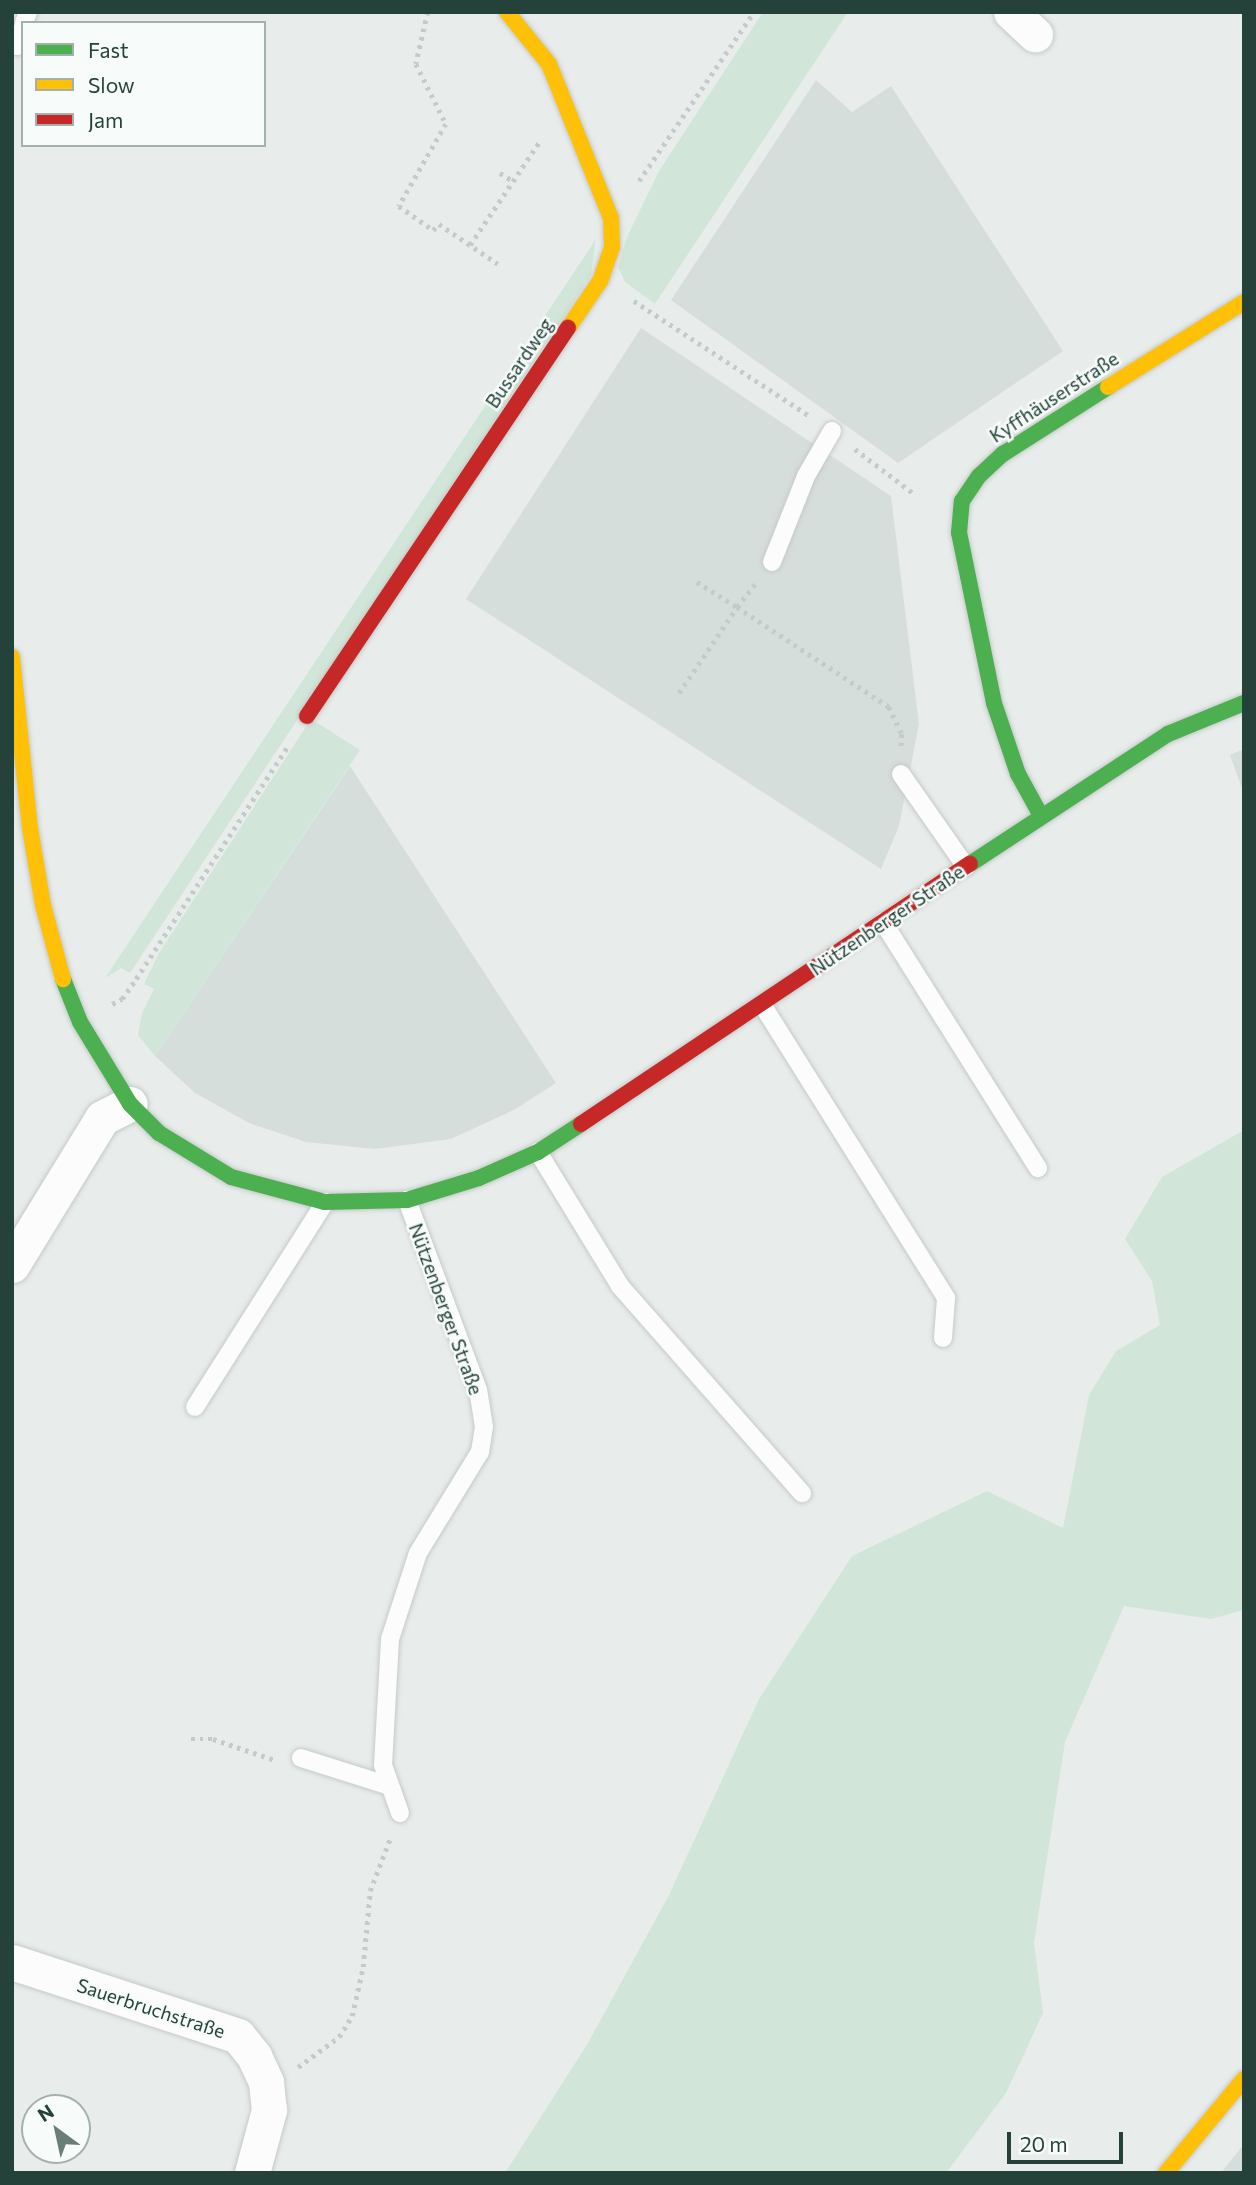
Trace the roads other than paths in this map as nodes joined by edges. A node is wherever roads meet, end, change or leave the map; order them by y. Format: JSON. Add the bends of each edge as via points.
{"nodes":[{"id":1,"x":507,"y":12,"type":"edge"},
{"id":2,"x":21,"y":34,"type":"edge"},
{"id":3,"x":12,"y":44,"type":"edge"},
{"id":4,"x":1244,"y":302,"type":"edge"},
{"id":5,"x":832,"y":431,"type":"road end"},
{"id":6,"x":772,"y":562,"type":"dead end"},
{"id":7,"x":12,"y":657,"type":"edge"},
{"id":8,"x":1244,"y":703,"type":"edge"},
{"id":9,"x":307,"y":716,"type":"road end"},
{"id":10,"x":901,"y":774,"type":"road end"},
{"id":11,"x":1040,"y":814,"type":"junction"},
{"id":12,"x":966,"y":867,"type":"junction"},
{"id":13,"x":883,"y":922,"type":"junction"},
{"id":14,"x":763,"y":1006,"type":"junction"},
{"id":15,"x":130,"y":1104,"type":"junction"},
{"id":16,"x":538,"y":1152,"type":"junction"},
{"id":17,"x":1038,"y":1168,"type":"dead end"},
{"id":18,"x":407,"y":1200,"type":"junction"},
{"id":19,"x":325,"y":1202,"type":"junction"},
{"id":20,"x":12,"y":1265,"type":"edge"},
{"id":21,"x":943,"y":1338,"type":"dead end"},
{"id":22,"x":195,"y":1407,"type":"dead end"},
{"id":23,"x":802,"y":1493,"type":"dead end"},
{"id":24,"x":301,"y":1758,"type":"road end"},
{"id":25,"x":390,"y":1786,"type":"junction"},
{"id":26,"x":400,"y":1813,"type":"road end"},
{"id":27,"x":12,"y":1962,"type":"edge"},
{"id":28,"x":1244,"y":2079,"type":"edge"},
{"id":29,"x":252,"y":2173,"type":"edge"},
{"id":30,"x":1166,"y":2173,"type":"edge"}],
"edges":[{"from":1,"to":9,"type":"street","name":"Bussardweg","via":[[549,64],[611,218],[612,247],[600,281]]},
{"from":2,"to":3,"type":"lane","via":[[17,46]]},
{"from":4,"to":11,"type":"street","name":"Kyffhäuserstraße","via":[[1003,454],[979,475],[962,501],[959,533],[993,703],[1018,774]]},
{"from":5,"to":6,"type":"lane","via":[[806,476]]},
{"from":7,"to":15,"type":"street","name":"Nützenberger Straße","via":[[30,828],[57,963],[80,1021]]},
{"from":8,"to":11,"type":"street","name":"Nützenberger Straße","via":[[1168,734]]},
{"from":10,"to":12,"type":"lane"},
{"from":11,"to":12,"type":"street","name":"Nützenberger Straße"},
{"from":12,"to":13,"type":"street","name":"Nützenberger Straße"},
{"from":13,"to":14,"type":"street","name":"Nützenberger Straße"},
{"from":13,"to":17,"type":"lane"},
{"from":14,"to":16,"type":"street","name":"Nützenberger Straße"},
{"from":14,"to":21,"type":"lane","via":[[946,1298]]},
{"from":15,"to":19,"type":"street","name":"Nützenberger Straße","via":[[159,1133],[200,1162],[282,1194]]},
{"from":15,"to":20,"type":"street","via":[[102,1118]]},
{"from":16,"to":18,"type":"street","name":"Nützenberger Straße","via":[[479,1178]]},
{"from":16,"to":23,"type":"lane","via":[[620,1286]]},
{"from":18,"to":19,"type":"street","name":"Nützenberger Straße"},
{"from":18,"to":25,"type":"lane","name":"Nützenberger Straße","via":[[478,1391],[484,1427],[480,1452],[418,1553],[390,1639],[383,1765]]},
{"from":19,"to":22,"type":"lane"},
{"from":24,"to":25,"type":"lane"},
{"from":25,"to":26,"type":"lane","name":"Nützenberger Straße"},
{"from":27,"to":29,"type":"street","name":"Sauerbruchstraße","via":[[238,2036],[266,2082],[270,2110]]},
{"from":28,"to":30,"type":"street"}]}
